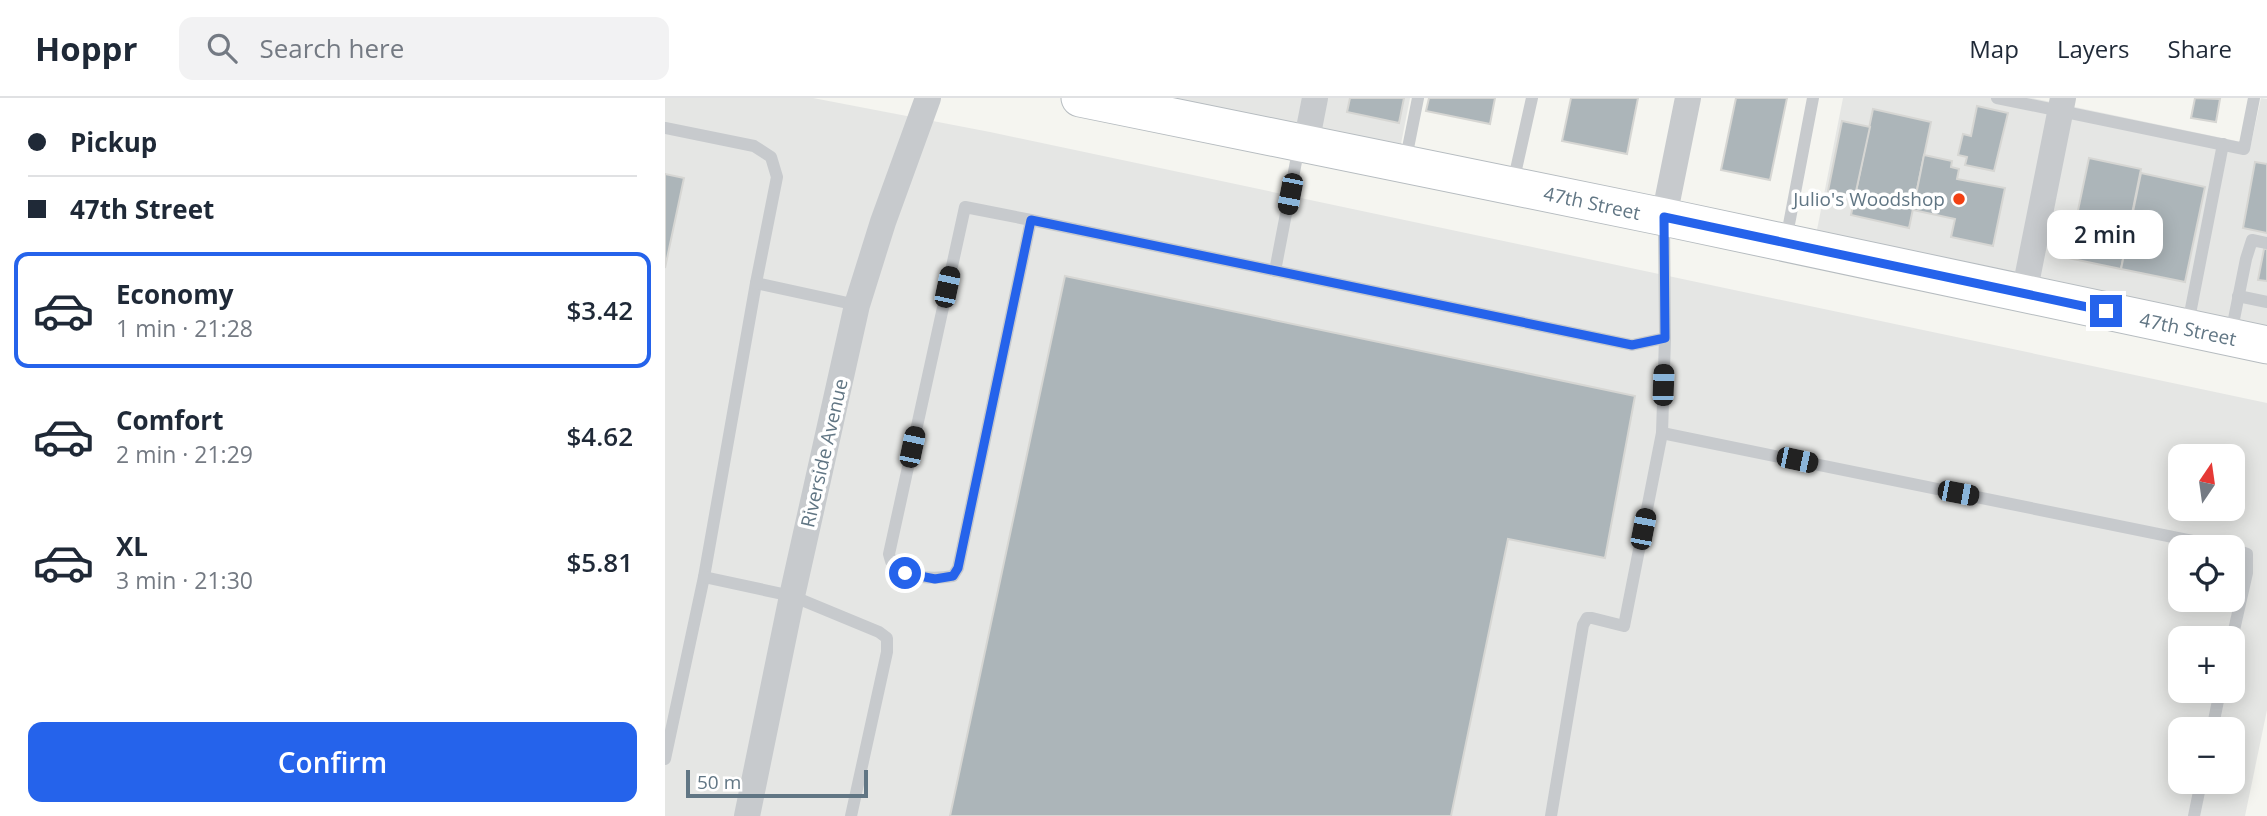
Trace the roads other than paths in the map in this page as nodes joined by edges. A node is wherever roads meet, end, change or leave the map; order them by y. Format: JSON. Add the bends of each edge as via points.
{"nodes":[{"id":1,"x":928,"y":98,"type":"edge"},
{"id":2,"x":1080,"y":98,"type":"edge"},
{"id":3,"x":1315,"y":98,"type":"edge"},
{"id":4,"x":1418,"y":98,"type":"edge"},
{"id":5,"x":1532,"y":98,"type":"edge"},
{"id":6,"x":1688,"y":98,"type":"edge"},
{"id":7,"x":1813,"y":98,"type":"edge"},
{"id":8,"x":1997,"y":98,"type":"edge"},
{"id":9,"x":2253,"y":103,"type":"edge"},
{"id":10,"x":2062,"y":105,"type":"edge"},
{"id":11,"x":2267,"y":110,"type":"edge"},
{"id":12,"x":665,"y":128,"type":"edge"},
{"id":13,"x":1303,"y":143,"type":"junction"},
{"id":14,"x":2223,"y":144,"type":"junction"},
{"id":15,"x":1405,"y":164,"type":"junction"},
{"id":16,"x":1513,"y":187,"type":"junction"},
{"id":17,"x":1664,"y":217,"type":"junction"},
{"id":18,"x":1031,"y":220,"type":"junction"},
{"id":19,"x":1786,"y":243,"type":"junction"},
{"id":20,"x":2267,"y":243,"type":"edge"},
{"id":21,"x":1275,"y":271,"type":"junction"},
{"id":22,"x":756,"y":284,"type":"junction"},
{"id":23,"x":2024,"y":294,"type":"junction"},
{"id":24,"x":2238,"y":296,"type":"junction"},
{"id":25,"x":2267,"y":302,"type":"edge"},
{"id":26,"x":857,"y":305,"type":"junction"},
{"id":27,"x":2187,"y":328,"type":"junction"},
{"id":28,"x":1665,"y":338,"type":"junction"},
{"id":29,"x":2230,"y":338,"type":"junction"},
{"id":30,"x":2267,"y":345,"type":"edge"},
{"id":31,"x":1662,"y":433,"type":"junction"},
{"id":32,"x":2168,"y":536,"type":"edge"},
{"id":33,"x":2245,"y":553,"type":"edge"},
{"id":34,"x":704,"y":577,"type":"junction"},
{"id":35,"x":2245,"y":582,"type":"edge"},
{"id":36,"x":792,"y":596,"type":"junction"},
{"id":37,"x":665,"y":760,"type":"edge"},
{"id":38,"x":2199,"y":794,"type":"edge"},
{"id":39,"x":747,"y":816,"type":"edge"},
{"id":40,"x":851,"y":816,"type":"edge"},
{"id":41,"x":1551,"y":816,"type":"edge"},
{"id":42,"x":2194,"y":816,"type":"edge"}],
"edges":[{"from":1,"to":26,"type":"street","name":"Riverside Avenue"},
{"from":2,"to":13,"type":"main road","name":"47th Street"},
{"from":3,"to":13,"type":"street"},
{"from":4,"to":15,"type":"lane"},
{"from":5,"to":16,"type":"lane"},
{"from":6,"to":17,"type":"street"},
{"from":7,"to":19,"type":"lane"},
{"from":8,"to":10,"type":"lane"},
{"from":9,"to":11,"type":"lane"},
{"from":9,"to":14,"type":"lane","via":[[2244,149]]},
{"from":10,"to":14,"type":"lane"},
{"from":10,"to":23,"type":"street"},
{"from":12,"to":22,"type":"lane","via":[[754,146],[771,157],[778,177]]},
{"from":13,"to":15,"type":"main road","name":"47th Street"},
{"from":13,"to":21,"type":"lane"},
{"from":14,"to":27,"type":"lane"},
{"from":15,"to":16,"type":"main road","name":"47th Street"},
{"from":16,"to":17,"type":"main road","name":"47th Street"},
{"from":17,"to":19,"type":"main road","name":"47th Street"},
{"from":17,"to":28,"type":"lane"},
{"from":18,"to":18,"type":"lane","via":[[964,207],[889,554],[893,565],[905,573],[935,579],[953,576],[958,568]]},
{"from":18,"to":21,"type":"lane"},
{"from":19,"to":23,"type":"main road","name":"47th Street"},
{"from":20,"to":24,"type":"lane","via":[[2252,240]]},
{"from":21,"to":28,"type":"lane","via":[[1632,345]]},
{"from":22,"to":26,"type":"lane"},
{"from":22,"to":34,"type":"lane"},
{"from":23,"to":27,"type":"main road","name":"47th Street"},
{"from":24,"to":25,"type":"lane"},
{"from":24,"to":29,"type":"lane"},
{"from":26,"to":36,"type":"street","name":"Riverside Avenue"},
{"from":27,"to":29,"type":"main road","name":"47th Street"},
{"from":28,"to":31,"type":"lane"},
{"from":29,"to":30,"type":"main road","name":"47th Street"},
{"from":31,"to":32,"type":"lane"},
{"from":31,"to":41,"type":"lane","via":[[1624,626],[1592,618],[1583,625]]},
{"from":33,"to":35,"type":"lane"},
{"from":34,"to":36,"type":"lane"},
{"from":34,"to":37,"type":"lane"},
{"from":36,"to":39,"type":"street","name":"Riverside Avenue"},
{"from":36,"to":40,"type":"lane","via":[[887,638]]},
{"from":38,"to":42,"type":"lane"}]}
